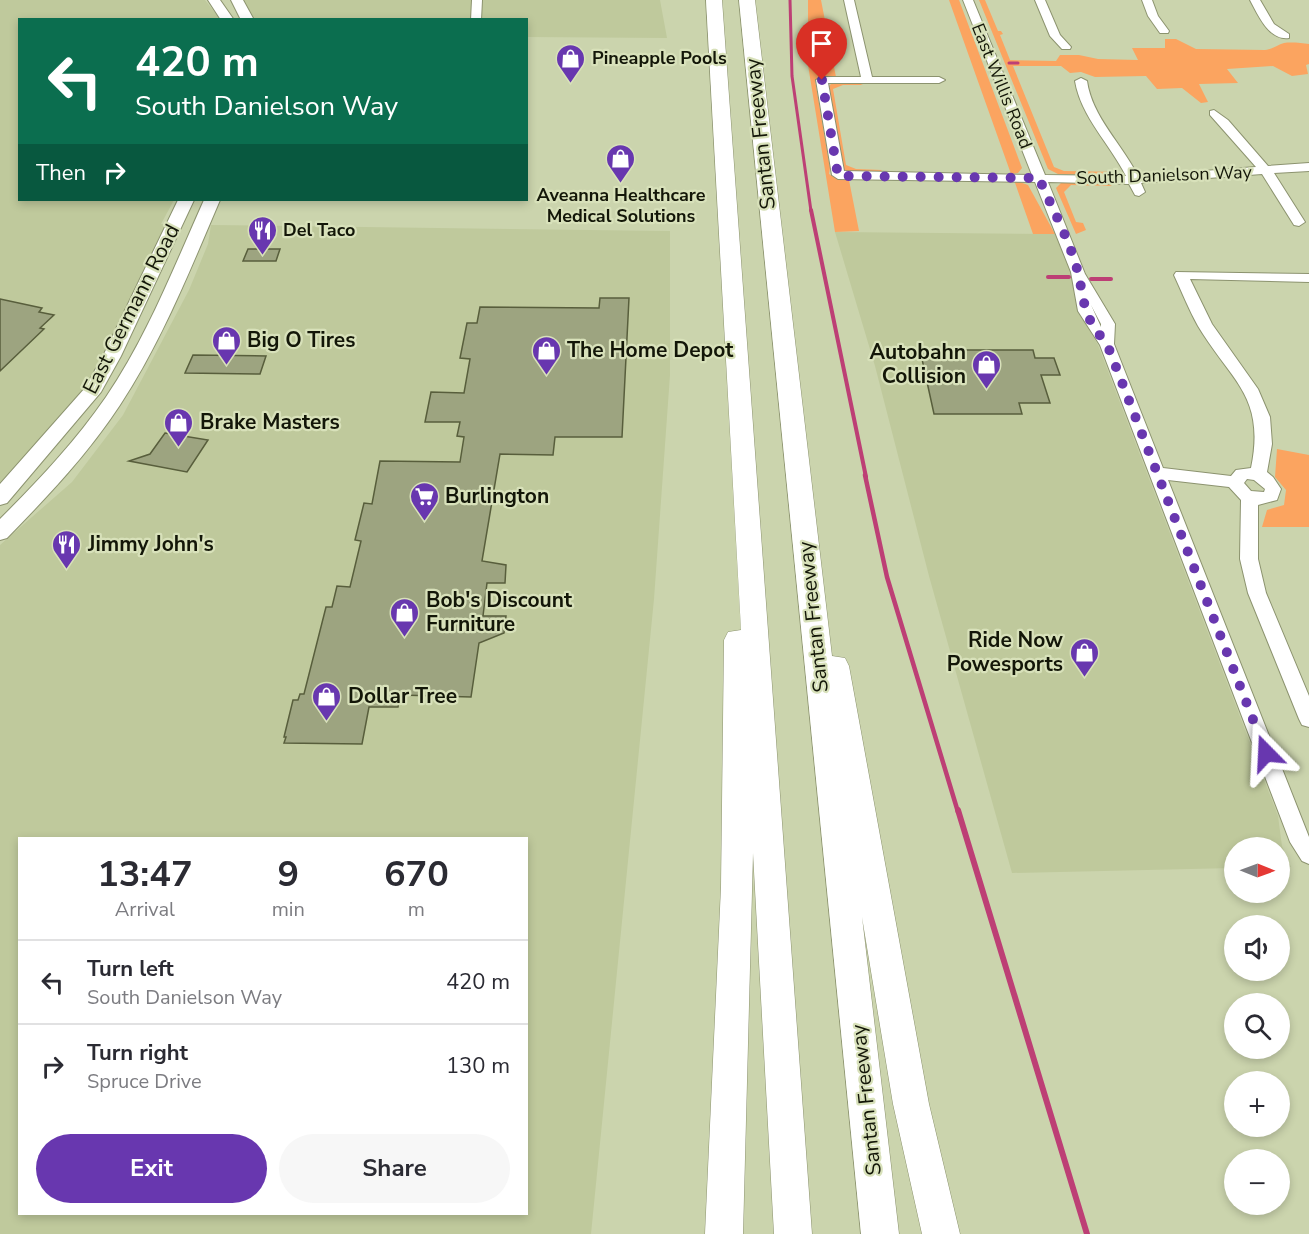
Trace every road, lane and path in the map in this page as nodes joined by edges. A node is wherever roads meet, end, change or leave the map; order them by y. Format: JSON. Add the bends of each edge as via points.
{"nodes":[{"id":1,"x":214,"y":0,"type":"edge"},
{"id":2,"x":237,"y":0,"type":"edge"},
{"id":3,"x":477,"y":0,"type":"edge"},
{"id":4,"x":704,"y":0,"type":"edge"},
{"id":5,"x":714,"y":0,"type":"edge"},
{"id":6,"x":747,"y":0,"type":"edge"},
{"id":7,"x":758,"y":0,"type":"edge"},
{"id":8,"x":849,"y":0,"type":"edge"},
{"id":9,"x":968,"y":0,"type":"edge"},
{"id":10,"x":1040,"y":0,"type":"edge"},
{"id":11,"x":1147,"y":0,"type":"edge"},
{"id":12,"x":1255,"y":0,"type":"edge"},
{"id":13,"x":227,"y":18,"type":"edge"},
{"id":14,"x":247,"y":18,"type":"edge"},
{"id":15,"x":476,"y":18,"type":"edge"},
{"id":16,"x":716,"y":28,"type":"junction"},
{"id":17,"x":1164,"y":31,"type":"dead end"},
{"id":18,"x":1286,"y":36,"type":"dead end"},
{"id":19,"x":1066,"y":47,"type":"dead end"},
{"id":20,"x":867,"y":80,"type":"junction"},
{"id":21,"x":939,"y":80,"type":"dead end"},
{"id":22,"x":1081,"y":81,"type":"dead end"},
{"id":23,"x":754,"y":82,"type":"junction"},
{"id":24,"x":1214,"y":112,"type":"dead end"},
{"id":25,"x":1309,"y":167,"type":"edge"},
{"id":26,"x":1264,"y":171,"type":"junction"},
{"id":27,"x":1039,"y":178,"type":"junction"},
{"id":28,"x":1133,"y":180,"type":"junction"},
{"id":29,"x":1139,"y":192,"type":"dead end"},
{"id":30,"x":186,"y":201,"type":"edge"},
{"id":31,"x":212,"y":201,"type":"edge"},
{"id":32,"x":1299,"y":222,"type":"dead end"},
{"id":33,"x":1309,"y":278,"type":"edge"},
{"id":34,"x":740,"y":430,"type":"junction"},
{"id":35,"x":1158,"y":473,"type":"junction"},
{"id":36,"x":1258,"y":475,"type":"junction"},
{"id":37,"x":1235,"y":482,"type":"junction"},
{"id":38,"x":1251,"y":497,"type":"junction"},
{"id":39,"x":0,"y":498,"type":"edge"},
{"id":40,"x":0,"y":532,"type":"edge"},
{"id":41,"x":806,"y":551,"type":"junction"},
{"id":42,"x":1309,"y":719,"type":"edge"},
{"id":43,"x":1309,"y":854,"type":"edge"},
{"id":44,"x":724,"y":1234,"type":"edge"},
{"id":45,"x":793,"y":1234,"type":"edge"},
{"id":46,"x":880,"y":1234,"type":"edge"},
{"id":47,"x":941,"y":1234,"type":"edge"}],
"edges":[{"from":1,"to":13,"type":"main road"},
{"from":2,"to":14,"type":"main road"},
{"from":3,"to":15,"type":"street"},
{"from":4,"to":16,"type":"highway"},
{"from":5,"to":16,"type":"highway","name":"Santan Freeway"},
{"from":6,"to":23,"type":"highway","name":"Santan Freeway"},
{"from":7,"to":23,"type":"highway","via":[[762,59]]},
{"from":8,"to":20,"type":"street"},
{"from":9,"to":27,"type":"street","name":"East Willis Road"},
{"from":10,"to":19,"type":"street","via":[[1055,36]]},
{"from":11,"to":17,"type":"street"},
{"from":12,"to":18,"type":"street","via":[[1270,26]]},
{"from":16,"to":34,"type":"highway","name":"Santan Freeway"},
{"from":20,"to":21,"type":"street"},
{"from":20,"to":27,"type":"street","name":"South Danielson Way","via":[[822,80],[838,176]]},
{"from":22,"to":28,"type":"street","via":[[1095,120],[1118,150]]},
{"from":23,"to":41,"type":"highway","name":"Santan Freeway"},
{"from":24,"to":26,"type":"street"},
{"from":25,"to":26,"type":"street","name":"South Danielson Way"},
{"from":26,"to":28,"type":"street","name":"South Danielson Way"},
{"from":26,"to":32,"type":"street"},
{"from":27,"to":28,"type":"street","name":"South Danielson Way"},
{"from":27,"to":35,"type":"street","name":"East Willis Road","via":[[1078,272],[1087,317],[1107,344]]},
{"from":28,"to":29,"type":"street"},
{"from":30,"to":39,"type":"main road","name":"East Germann Road","via":[[92,392]]},
{"from":31,"to":40,"type":"main road","name":"East Germann Road","via":[[158,321],[113,401],[74,453]]},
{"from":33,"to":36,"type":"street","via":[[1181,275],[1205,325],[1250,389],[1262,417]]},
{"from":34,"to":44,"type":"highway","via":[[730,470],[738,628],[738,888]]},
{"from":34,"to":45,"type":"highway","name":"Santan Freeway"},
{"from":35,"to":37,"type":"street"},
{"from":35,"to":43,"type":"street","name":"East Willis Road","via":[[1300,842]]},
{"from":36,"to":37,"type":"street","via":[[1242,474]]},
{"from":36,"to":38,"type":"street","via":[[1271,484],[1273,492],[1267,498]]},
{"from":37,"to":38,"type":"street","via":[[1240,491]]},
{"from":38,"to":42,"type":"street","via":[[1249,559],[1257,593]]},
{"from":41,"to":46,"type":"highway","name":"Santan Freeway"},
{"from":41,"to":47,"type":"highway","via":[[828,625],[911,1104]]}]}
